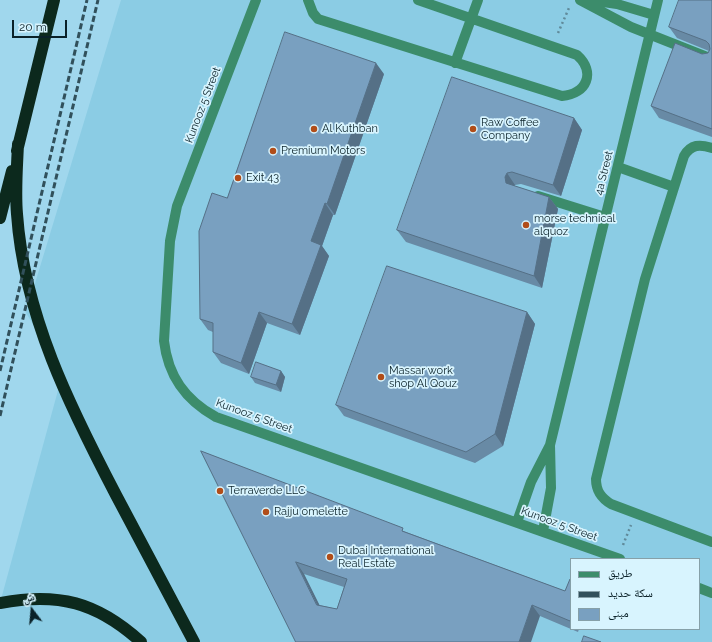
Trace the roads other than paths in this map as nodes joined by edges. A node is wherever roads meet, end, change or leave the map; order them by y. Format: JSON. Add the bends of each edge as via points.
{"nodes":[{"id":1,"x":54,"y":0,"type":"edge"},
{"id":2,"x":256,"y":0,"type":"edge"},
{"id":3,"x":308,"y":0,"type":"edge"},
{"id":4,"x":418,"y":0,"type":"edge"},
{"id":5,"x":478,"y":0,"type":"edge"},
{"id":6,"x":580,"y":0,"type":"edge"},
{"id":7,"x":590,"y":0,"type":"edge"},
{"id":8,"x":658,"y":0,"type":"edge"},
{"id":9,"x":654,"y":15,"type":"junction"},
{"id":10,"x":471,"y":18,"type":"junction"},
{"id":11,"x":649,"y":35,"type":"junction"},
{"id":12,"x":712,"y":59,"type":"edge"},
{"id":13,"x":455,"y":63,"type":"junction"},
{"id":14,"x":18,"y":144,"type":"junction"},
{"id":15,"x":712,"y":148,"type":"edge"},
{"id":16,"x":618,"y":167,"type":"junction"},
{"id":17,"x":674,"y":187,"type":"junction"},
{"id":18,"x":526,"y":192,"type":"edge"},
{"id":19,"x":0,"y":218,"type":"edge"},
{"id":20,"x":605,"y":218,"type":"junction"},
{"id":21,"x":550,"y":445,"type":"junction"},
{"id":22,"x":517,"y":522,"type":"junction"},
{"id":23,"x":543,"y":531,"type":"junction"},
{"id":24,"x":712,"y":542,"type":"edge"},
{"id":25,"x":616,"y":558,"type":"edge"},
{"id":26,"x":700,"y":588,"type":"edge"},
{"id":27,"x":712,"y":592,"type":"edge"},
{"id":28,"x":0,"y":602,"type":"edge"},
{"id":29,"x":141,"y":642,"type":"edge"},
{"id":30,"x":194,"y":642,"type":"edge"}],
"edges":[{"from":1,"to":14,"type":"highway"},
{"from":2,"to":22,"type":"street","name":"Kunooz 5 Street","via":[[183,190],[173,223],[164,341],[170,368],[176,380],[193,402],[216,417]]},
{"from":3,"to":13,"type":"street","via":[[318,18]]},
{"from":4,"to":10,"type":"street"},
{"from":5,"to":10,"type":"street"},
{"from":6,"to":11,"type":"street"},
{"from":7,"to":9,"type":"street","via":[[617,4]]},
{"from":8,"to":9,"type":"street","name":"4a Street"},
{"from":9,"to":11,"type":"street","name":"4a Street"},
{"from":10,"to":13,"type":"street"},
{"from":10,"to":13,"type":"street","via":[[577,55],[586,66],[586,81],[577,93],[562,96]]},
{"from":11,"to":12,"type":"street"},
{"from":11,"to":16,"type":"street","name":"4a Street"},
{"from":14,"to":19,"type":"highway"},
{"from":14,"to":30,"type":"highway","via":[[17,215],[33,304],[46,347],[82,430]]},
{"from":15,"to":17,"type":"street","via":[[696,145],[687,151]]},
{"from":16,"to":17,"type":"street"},
{"from":16,"to":20,"type":"street","name":"4a Street"},
{"from":17,"to":24,"type":"street","via":[[641,293],[596,479],[598,491],[606,501]]},
{"from":18,"to":20,"type":"street"},
{"from":20,"to":21,"type":"street","name":"4a Street"},
{"from":21,"to":22,"type":"street","name":"4a Street","via":[[531,482]]},
{"from":21,"to":23,"type":"street","name":"4a Street","via":[[551,488]]},
{"from":22,"to":23,"type":"street","name":"Kunooz 5 Street"},
{"from":23,"to":25,"type":"street","name":"Kunooz 5 Street"},
{"from":26,"to":27,"type":"street"},
{"from":28,"to":29,"type":"highway","via":[[24,598],[50,598],[76,603],[106,615]]}]}
